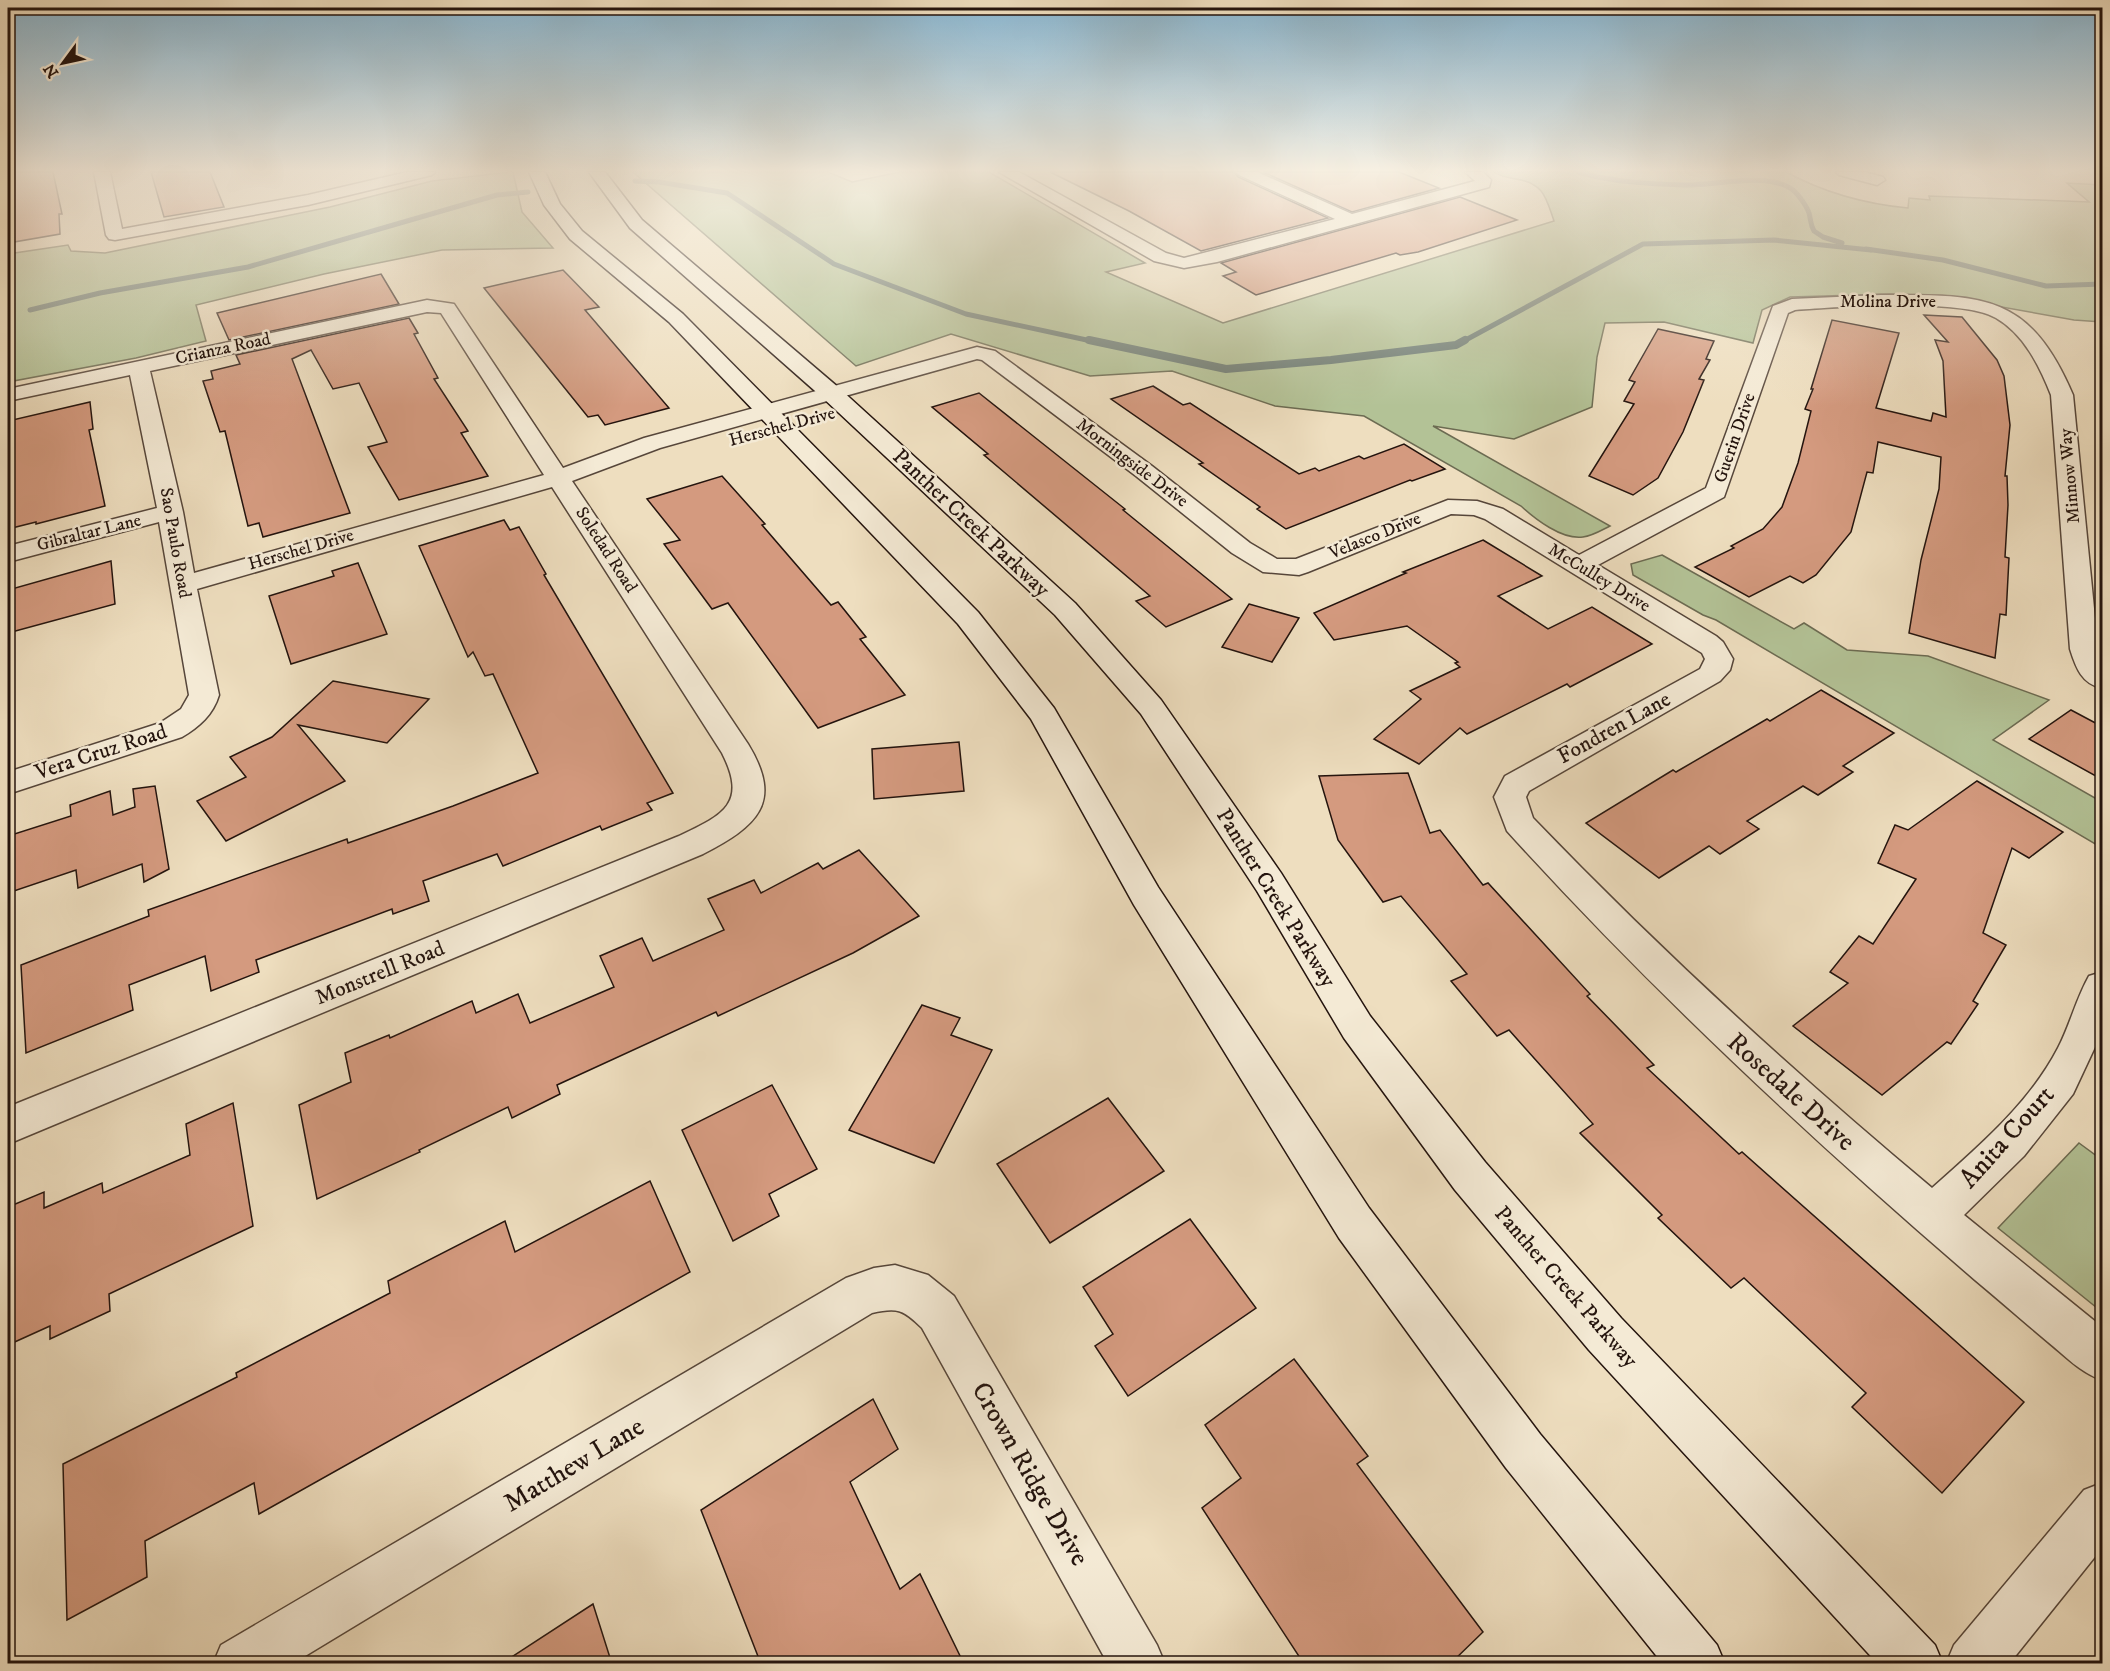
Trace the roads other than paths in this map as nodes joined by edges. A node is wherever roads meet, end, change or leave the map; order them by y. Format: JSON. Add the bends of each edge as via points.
{"nodes":[{"id":1,"x":594,"y":250,"type":"edge"},
{"id":2,"x":666,"y":250,"type":"edge"},
{"id":3,"x":1147,"y":250,"type":"edge"},
{"id":4,"x":1242,"y":250,"type":"edge"},
{"id":5,"x":439,"y":305,"type":"joint"},
{"id":6,"x":1784,"y":308,"type":"joint"},
{"id":7,"x":1993,"y":309,"type":"joint"},
{"id":8,"x":995,"y":360,"type":"joint"},
{"id":9,"x":139,"y":367,"type":"junction"},
{"id":10,"x":8,"y":395,"type":"edge"},
{"id":11,"x":840,"y":401,"type":"junction"},
{"id":12,"x":775,"y":418,"type":"junction"},
{"id":13,"x":558,"y":478,"type":"junction"},
{"id":14,"x":1472,"y":508,"type":"joint"},
{"id":15,"x":171,"y":512,"type":"junction"},
{"id":16,"x":8,"y":554,"type":"edge"},
{"id":17,"x":1579,"y":565,"type":"junction"},
{"id":18,"x":1278,"y":568,"type":"joint"},
{"id":19,"x":182,"y":585,"type":"junction"},
{"id":20,"x":1719,"y":660,"type":"joint"},
{"id":21,"x":2096,"y":673,"type":"edge"},
{"id":22,"x":192,"y":715,"type":"joint"},
{"id":23,"x":8,"y":783,"type":"edge"},
{"id":24,"x":1510,"y":797,"type":"joint"},
{"id":25,"x":745,"y":806,"type":"joint"},
{"id":26,"x":2103,"y":987,"type":"edge"},
{"id":27,"x":8,"y":1126,"type":"edge"},
{"id":28,"x":1932,"y":1216,"type":"junction"},
{"id":29,"x":914,"y":1292,"type":"joint"},
{"id":30,"x":2103,"y":1357,"type":"edge"},
{"id":31,"x":2103,"y":1508,"type":"edge"},
{"id":32,"x":240,"y":1664,"type":"edge"},
{"id":33,"x":1138,"y":1664,"type":"edge"},
{"id":34,"x":1698,"y":1664,"type":"edge"},
{"id":35,"x":1916,"y":1664,"type":"edge"},
{"id":36,"x":1973,"y":1664,"type":"edge"}],
"edges":[{"from":1,"to":12,"type":"street","via":[[676,318]]},
{"from":2,"to":11,"type":"street","name":"Panther Creek Parkway"},
{"from":3,"to":4,"type":"street","via":[[1178,262],[1198,262]]},
{"from":5,"to":9,"type":"street","name":"Crianza Road"},
{"from":5,"to":13,"type":"street","name":"Soledad Road","via":[[449,310]]},
{"from":6,"to":7,"type":"street","name":"Molina Drive","via":[[1880,299]]},
{"from":6,"to":17,"type":"street","name":"Guerin Drive","via":[[1778,315],[1716,492]]},
{"from":7,"to":21,"type":"street","name":"Minnow Way","via":[[2016,325],[2044,358],[2062,395],[2084,650]]},
{"from":8,"to":11,"type":"street","name":"Herschel Drive"},
{"from":8,"to":18,"type":"street","name":"Morningside Drive","via":[[1253,557]]},
{"from":9,"to":10,"type":"street","name":"Crianza Road"},
{"from":9,"to":15,"type":"street","name":"Sao Paulo Road"},
{"from":11,"to":12,"type":"street","name":"Herschel Drive"},
{"from":11,"to":35,"type":"street","name":"Panther Creek Parkway","via":[[1065,609],[1151,707],[1269,882],[1357,1027],[1470,1176],[1605,1334]]},
{"from":12,"to":13,"type":"street","name":"Herschel Drive","via":[[666,458]]},
{"from":12,"to":34,"type":"street","via":[[968,618],[1043,715],[1146,896],[1354,1223],[1523,1451]]},
{"from":13,"to":19,"type":"street","name":"Herschel Drive"},
{"from":13,"to":25,"type":"street","name":"Soledad Road","via":[[737,750],[749,782]]},
{"from":14,"to":17,"type":"street","name":"McCulley Drive","via":[[1494,514]]},
{"from":14,"to":18,"type":"street","name":"Velasco Drive","via":[[1442,509],[1299,567]]},
{"from":15,"to":16,"type":"street","name":"Gibraltar Lane"},
{"from":15,"to":19,"type":"street","name":"Sao Paulo Road"},
{"from":17,"to":20,"type":"street","name":"McCulley Drive","via":[[1706,642]]},
{"from":19,"to":22,"type":"street","name":"Sao Paulo Road","via":[[204,695],[200,708]]},
{"from":20,"to":24,"type":"street","name":"Fondren Lane","via":[[1710,675],[1540,768],[1516,784]]},
{"from":22,"to":23,"type":"street","name":"Vera Cruz Road","via":[[183,724],[157,736]]},
{"from":24,"to":28,"type":"street","name":"Rosedale Drive","via":[[1519,823],[1662,974],[1789,1093]]},
{"from":25,"to":27,"type":"street","name":"Monstrell Road","via":[[722,828],[691,845]]},
{"from":26,"to":28,"type":"street","name":"Anita Court","via":[[2072,1060],[2036,1112]]},
{"from":28,"to":30,"type":"street","name":"Rosedale Drive"},
{"from":29,"to":32,"type":"street","name":"Matthew Lane","via":[[893,1286],[862,1294]]},
{"from":29,"to":33,"type":"street","name":"Crown Ridge Drive","via":[[938,1312]]},
{"from":31,"to":36,"type":"street"}]}
